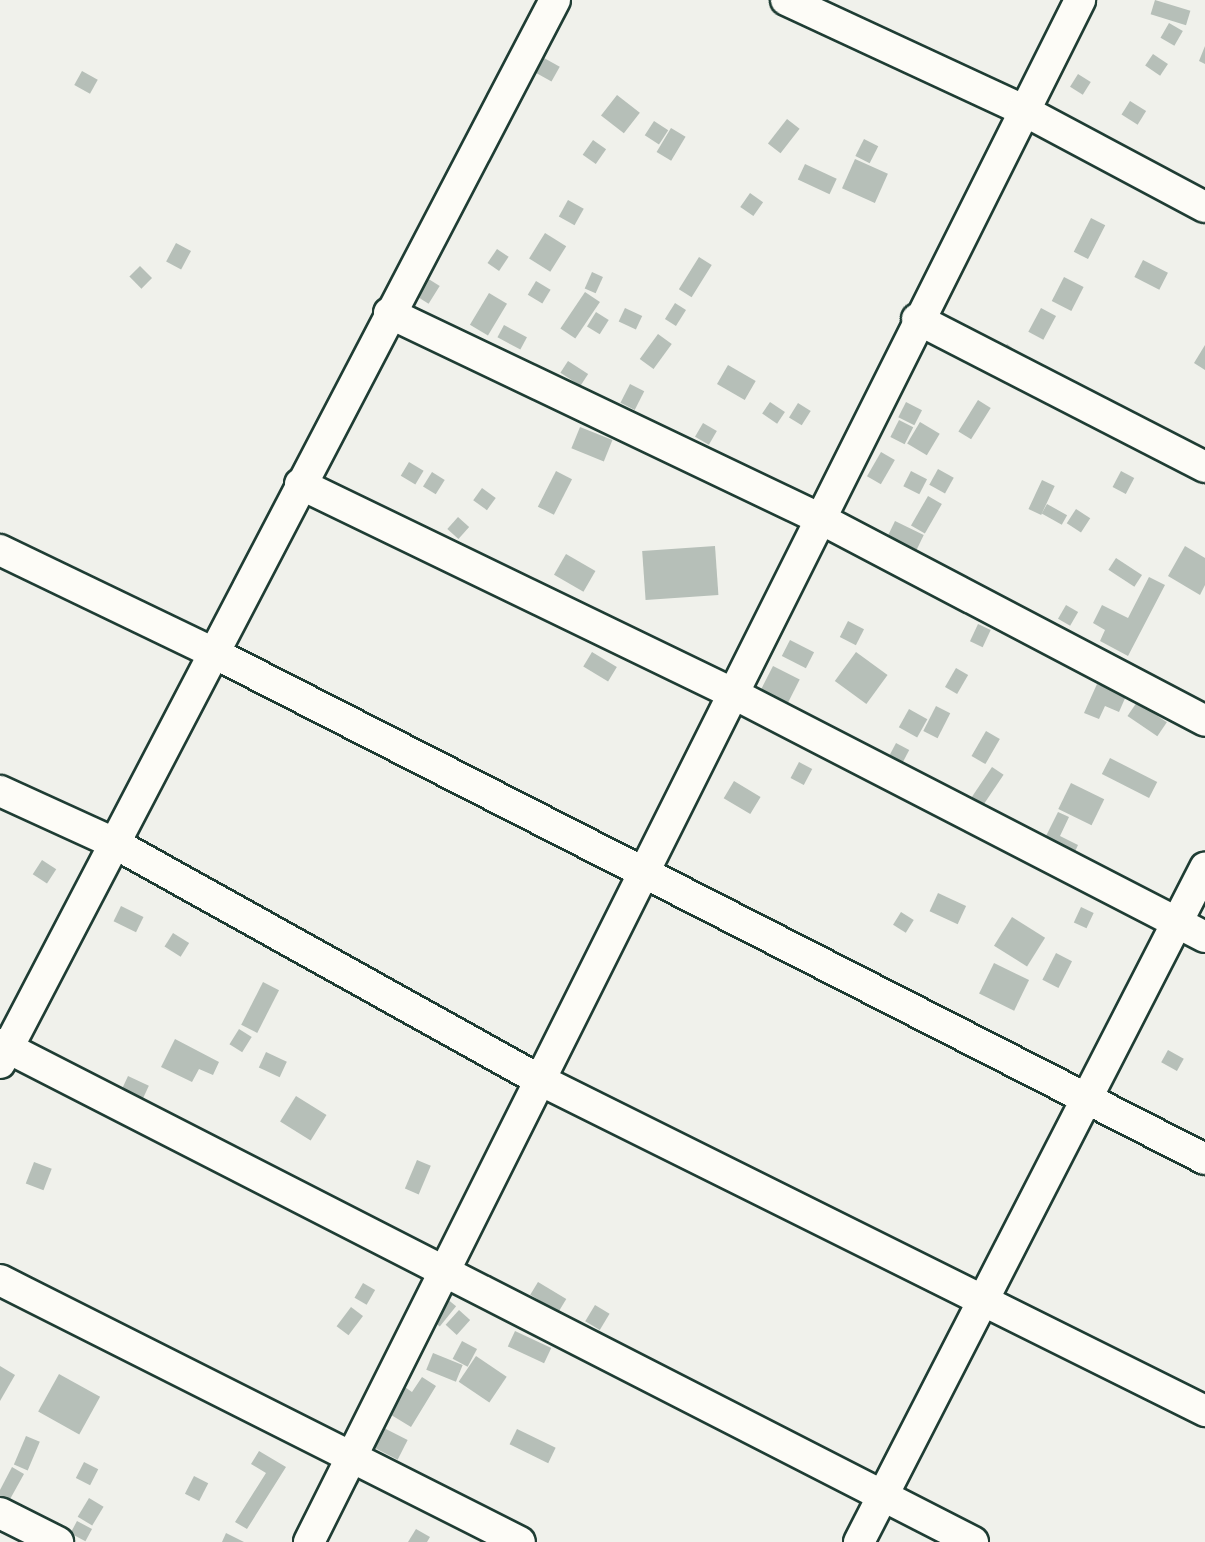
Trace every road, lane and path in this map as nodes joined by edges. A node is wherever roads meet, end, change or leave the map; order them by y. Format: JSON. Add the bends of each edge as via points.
{"nodes":[{"id":1,"x":555,"y":0,"type":"edge"},
{"id":2,"x":786,"y":0,"type":"edge"},
{"id":3,"x":1080,"y":0,"type":"edge"},
{"id":4,"x":1023,"y":110,"type":"junction"},
{"id":5,"x":1205,"y":206,"type":"edge"},
{"id":6,"x":389,"y":313,"type":"junction"},
{"id":7,"x":917,"y":319,"type":"junction"},
{"id":8,"x":1205,"y":467,"type":"edge"},
{"id":9,"x":300,"y":484,"type":"junction"},
{"id":10,"x":819,"y":518,"type":"junction"},
{"id":11,"x":0,"y":550,"type":"edge"},
{"id":12,"x":212,"y":652,"type":"junction"},
{"id":13,"x":732,"y":693,"type":"junction"},
{"id":14,"x":1205,"y":721,"type":"edge"},
{"id":15,"x":0,"y":791,"type":"edge"},
{"id":16,"x":112,"y":842,"type":"junction"},
{"id":17,"x":1205,"y":868,"type":"edge"},
{"id":18,"x":640,"y":874,"type":"junction"},
{"id":19,"x":1176,"y":922,"type":"junction"},
{"id":20,"x":1205,"y":937,"type":"edge"},
{"id":21,"x":3,"y":1052,"type":"edge"},
{"id":22,"x":542,"y":1081,"type":"junction"},
{"id":23,"x":1087,"y":1096,"type":"junction"},
{"id":24,"x":1205,"y":1159,"type":"edge"},
{"id":25,"x":448,"y":1271,"type":"junction"},
{"id":26,"x":0,"y":1280,"type":"edge"},
{"id":27,"x":985,"y":1299,"type":"junction"},
{"id":28,"x":1205,"y":1411,"type":"edge"},
{"id":29,"x":353,"y":1456,"type":"junction"},
{"id":30,"x":883,"y":1496,"type":"junction"},
{"id":31,"x":0,"y":1513,"type":"edge"},
{"id":32,"x":58,"y":1542,"type":"edge"},
{"id":33,"x":309,"y":1542,"type":"edge"},
{"id":34,"x":520,"y":1542,"type":"edge"},
{"id":35,"x":859,"y":1542,"type":"edge"},
{"id":36,"x":973,"y":1542,"type":"edge"}],
"edges":[{"from":1,"to":6,"type":"street"},
{"from":2,"to":4,"type":"street"},
{"from":3,"to":4,"type":"street"},
{"from":4,"to":5,"type":"street"},
{"from":4,"to":7,"type":"street"},
{"from":6,"to":9,"type":"street"},
{"from":6,"to":10,"type":"street"},
{"from":7,"to":8,"type":"street"},
{"from":7,"to":10,"type":"street"},
{"from":9,"to":12,"type":"street"},
{"from":9,"to":13,"type":"street"},
{"from":10,"to":13,"type":"street"},
{"from":10,"to":14,"type":"street"},
{"from":11,"to":12,"type":"street"},
{"from":12,"to":16,"type":"street"},
{"from":12,"to":18,"type":"street"},
{"from":13,"to":18,"type":"street"},
{"from":13,"to":19,"type":"street"},
{"from":15,"to":16,"type":"street"},
{"from":16,"to":21,"type":"street"},
{"from":16,"to":22,"type":"street"},
{"from":17,"to":19,"type":"street"},
{"from":18,"to":22,"type":"street"},
{"from":18,"to":23,"type":"street"},
{"from":19,"to":20,"type":"street"},
{"from":19,"to":23,"type":"street"},
{"from":21,"to":25,"type":"street"},
{"from":22,"to":25,"type":"street"},
{"from":22,"to":27,"type":"street"},
{"from":23,"to":24,"type":"street"},
{"from":23,"to":27,"type":"street"},
{"from":25,"to":29,"type":"street"},
{"from":25,"to":30,"type":"street"},
{"from":26,"to":29,"type":"street"},
{"from":27,"to":28,"type":"street"},
{"from":27,"to":30,"type":"street"},
{"from":29,"to":33,"type":"street"},
{"from":29,"to":34,"type":"street"},
{"from":30,"to":35,"type":"street"},
{"from":30,"to":36,"type":"street"},
{"from":31,"to":32,"type":"street"}]}
